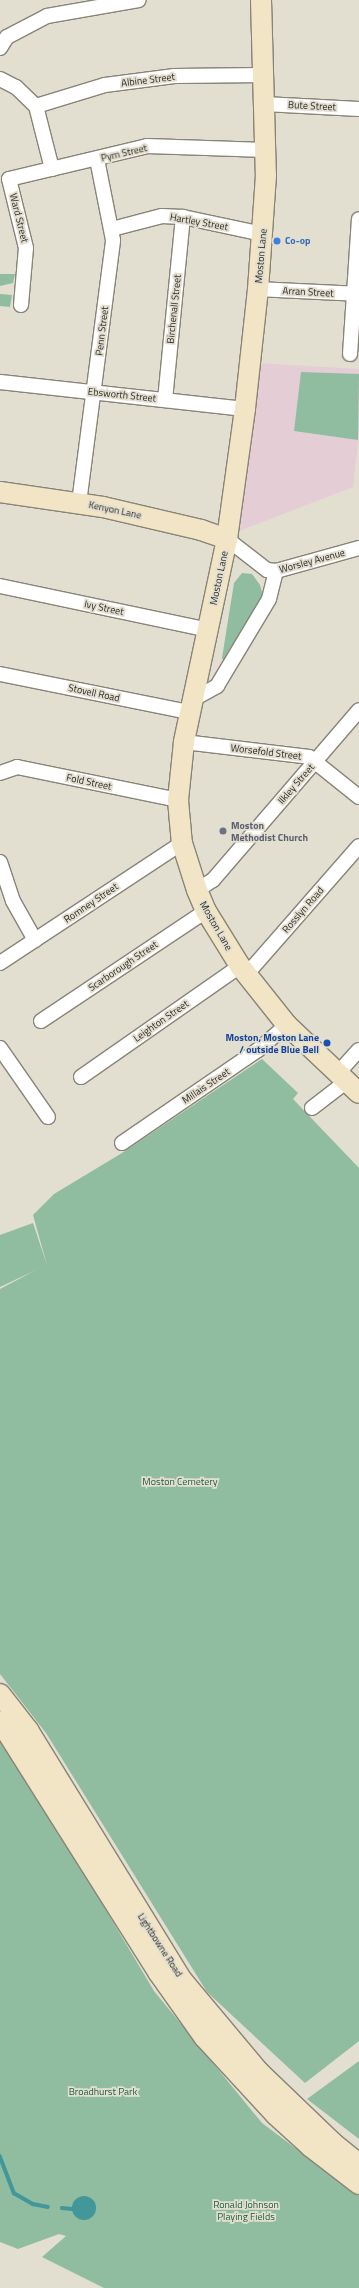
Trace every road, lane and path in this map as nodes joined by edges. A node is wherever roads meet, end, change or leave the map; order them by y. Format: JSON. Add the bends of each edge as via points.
{"nodes":[{"id":1,"x":139,"y":0,"type":"edge"},
{"id":2,"x":261,"y":0,"type":"edge"},
{"id":3,"x":0,"y":48,"type":"edge"},
{"id":4,"x":264,"y":75,"type":"junction"},
{"id":5,"x":0,"y":79,"type":"edge"},
{"id":6,"x":264,"y":104,"type":"junction"},
{"id":7,"x":36,"y":106,"type":"junction"},
{"id":8,"x":359,"y":109,"type":"edge"},
{"id":9,"x":266,"y":150,"type":"junction"},
{"id":10,"x":97,"y":159,"type":"junction"},
{"id":11,"x":52,"y":169,"type":"junction"},
{"id":12,"x":9,"y":179,"type":"joint"},
{"id":13,"x":183,"y":218,"type":"junction"},
{"id":14,"x":359,"y":219,"type":"edge"},
{"id":15,"x":112,"y":230,"type":"junction"},
{"id":16,"x":263,"y":234,"type":"junction"},
{"id":17,"x":258,"y":289,"type":"junction"},
{"id":18,"x":356,"y":294,"type":"edge"},
{"id":19,"x":21,"y":305,"type":"dead end"},
{"id":20,"x":350,"y":354,"type":"dead end"},
{"id":21,"x":0,"y":382,"type":"edge"},
{"id":22,"x":95,"y":392,"type":"junction"},
{"id":23,"x":165,"y":400,"type":"junction"},
{"id":24,"x":245,"y":409,"type":"junction"},
{"id":25,"x":0,"y":492,"type":"edge"},
{"id":26,"x":80,"y":503,"type":"junction"},
{"id":27,"x":227,"y":539,"type":"junction"},
{"id":28,"x":359,"y":548,"type":"edge"},
{"id":29,"x":276,"y":571,"type":"junction"},
{"id":30,"x":0,"y":586,"type":"edge"},
{"id":31,"x":208,"y":630,"type":"junction"},
{"id":32,"x":0,"y":674,"type":"edge"},
{"id":33,"x":205,"y":684,"type":"junction"},
{"id":34,"x":190,"y":706,"type":"junction"},
{"id":35,"x":359,"y":710,"type":"edge"},
{"id":36,"x":184,"y":742,"type":"junction"},
{"id":37,"x":316,"y":761,"type":"junction"},
{"id":38,"x":0,"y":773,"type":"edge"},
{"id":39,"x":359,"y":797,"type":"edge"},
{"id":40,"x":178,"y":800,"type":"junction"},
{"id":41,"x":182,"y":843,"type":"junction"},
{"id":42,"x":359,"y":846,"type":"edge"},
{"id":43,"x":0,"y":862,"type":"edge"},
{"id":44,"x":197,"y":890,"type":"junction"},
{"id":45,"x":206,"y":911,"type":"junction"},
{"id":46,"x":35,"y":940,"type":"junction"},
{"id":47,"x":0,"y":963,"type":"edge"},
{"id":48,"x":243,"y":970,"type":"junction"},
{"id":49,"x":41,"y":1021,"type":"dead end"},
{"id":50,"x":286,"y":1025,"type":"junction"},
{"id":51,"x":0,"y":1048,"type":"edge"},
{"id":52,"x":359,"y":1050,"type":"edge"},
{"id":53,"x":4,"y":1063,"type":"edge"},
{"id":54,"x":81,"y":1077,"type":"dead end"},
{"id":55,"x":348,"y":1082,"type":"edge"},
{"id":56,"x":312,"y":1108,"type":"dead end"},
{"id":57,"x":48,"y":1117,"type":"dead end"},
{"id":58,"x":122,"y":1143,"type":"dead end"},
{"id":59,"x":0,"y":1694,"type":"edge"},
{"id":60,"x":0,"y":1721,"type":"edge"},
{"id":61,"x":359,"y":2164,"type":"edge"},
{"id":62,"x":359,"y":2184,"type":"edge"}],
"edges":[{"from":1,"to":3,"type":"street","via":[[47,16],[7,37]]},
{"from":2,"to":4,"type":"street","name":"Moston Lane"},
{"from":4,"to":6,"type":"street","name":"Moston Lane"},
{"from":4,"to":7,"type":"street","name":"Albine Street","via":[[174,76],[105,85]]},
{"from":5,"to":7,"type":"street","via":[[16,87]]},
{"from":6,"to":8,"type":"street","name":"Bute Street"},
{"from":6,"to":9,"type":"street","name":"Moston Lane"},
{"from":7,"to":11,"type":"street"},
{"from":9,"to":10,"type":"street","name":"Pym Street","via":[[147,146]]},
{"from":9,"to":16,"type":"street","name":"Moston Lane"},
{"from":10,"to":11,"type":"street","name":"Pym Street"},
{"from":10,"to":15,"type":"street","name":"Penn Street"},
{"from":11,"to":12,"type":"street","name":"Pym Street"},
{"from":12,"to":19,"type":"street","name":"Ward Street","via":[[26,248]]},
{"from":13,"to":15,"type":"street","name":"Hartley Street","via":[[162,216]]},
{"from":13,"to":16,"type":"street","name":"Hartley Street"},
{"from":13,"to":23,"type":"street","name":"Birchenall Street"},
{"from":14,"to":18,"type":"street"},
{"from":15,"to":22,"type":"street","name":"Penn Street"},
{"from":16,"to":17,"type":"street","name":"Moston Lane"},
{"from":17,"to":18,"type":"street","name":"Arran Street"},
{"from":17,"to":24,"type":"street","name":"Moston Lane"},
{"from":18,"to":20,"type":"street"},
{"from":21,"to":22,"type":"street","name":"Ebsworth Street"},
{"from":22,"to":23,"type":"street","name":"Ebsworth Street"},
{"from":22,"to":26,"type":"street","name":"Penn Street"},
{"from":23,"to":24,"type":"street","name":"Ebsworth Street"},
{"from":24,"to":27,"type":"street","name":"Moston Lane"},
{"from":25,"to":26,"type":"street","name":"Kenyon Lane"},
{"from":26,"to":27,"type":"street","name":"Kenyon Lane","via":[[195,528]]},
{"from":27,"to":29,"type":"street","name":"Worsley Avenue","via":[[268,570]]},
{"from":27,"to":31,"type":"street","name":"Moston Lane"},
{"from":28,"to":29,"type":"street","name":"Worsley Avenue"},
{"from":29,"to":33,"type":"street","via":[[269,599],[232,663]]},
{"from":30,"to":31,"type":"street","name":"Ivy Street"},
{"from":31,"to":33,"type":"street","name":"Moston Lane"},
{"from":32,"to":34,"type":"street","name":"Stovell Road"},
{"from":33,"to":34,"type":"street","name":"Moston Lane"},
{"from":34,"to":36,"type":"street","name":"Moston Lane"},
{"from":35,"to":37,"type":"street","name":"Ilkley Street"},
{"from":36,"to":37,"type":"street","name":"Worsefold Street","via":[[309,757]]},
{"from":36,"to":40,"type":"street","name":"Moston Lane"},
{"from":37,"to":39,"type":"street","name":"Worsefold Street"},
{"from":37,"to":44,"type":"street","name":"Ilkley Street","via":[[213,880]]},
{"from":38,"to":40,"type":"street","name":"Fold Street","via":[[17,767]]},
{"from":40,"to":41,"type":"street","name":"Moston Lane"},
{"from":41,"to":44,"type":"street","name":"Moston Lane"},
{"from":41,"to":46,"type":"street","name":"Romney Street"},
{"from":42,"to":48,"type":"street","name":"Rosslyn Road"},
{"from":43,"to":46,"type":"street","via":[[13,901]]},
{"from":44,"to":45,"type":"street","name":"Moston Lane"},
{"from":45,"to":48,"type":"street","name":"Moston Lane"},
{"from":45,"to":49,"type":"street","name":"Scarborough Street"},
{"from":46,"to":47,"type":"street","name":"Romney Street"},
{"from":48,"to":50,"type":"street","name":"Moston Lane"},
{"from":48,"to":54,"type":"street","name":"Leighton Street"},
{"from":50,"to":55,"type":"street","name":"Moston Lane"},
{"from":50,"to":58,"type":"street","name":"Millais Street","via":[[258,1050]]},
{"from":51,"to":53,"type":"street"},
{"from":52,"to":55,"type":"street"},
{"from":53,"to":57,"type":"street"},
{"from":55,"to":56,"type":"street"},
{"from":59,"to":61,"type":"street","name":"Lightbowne Road","via":[[28,1730],[182,1980],[258,2071],[333,2143]]},
{"from":60,"to":62,"type":"street","name":"Lightbowne Road","via":[[158,1972],[204,2037],[276,2115],[311,2147]]}]}
